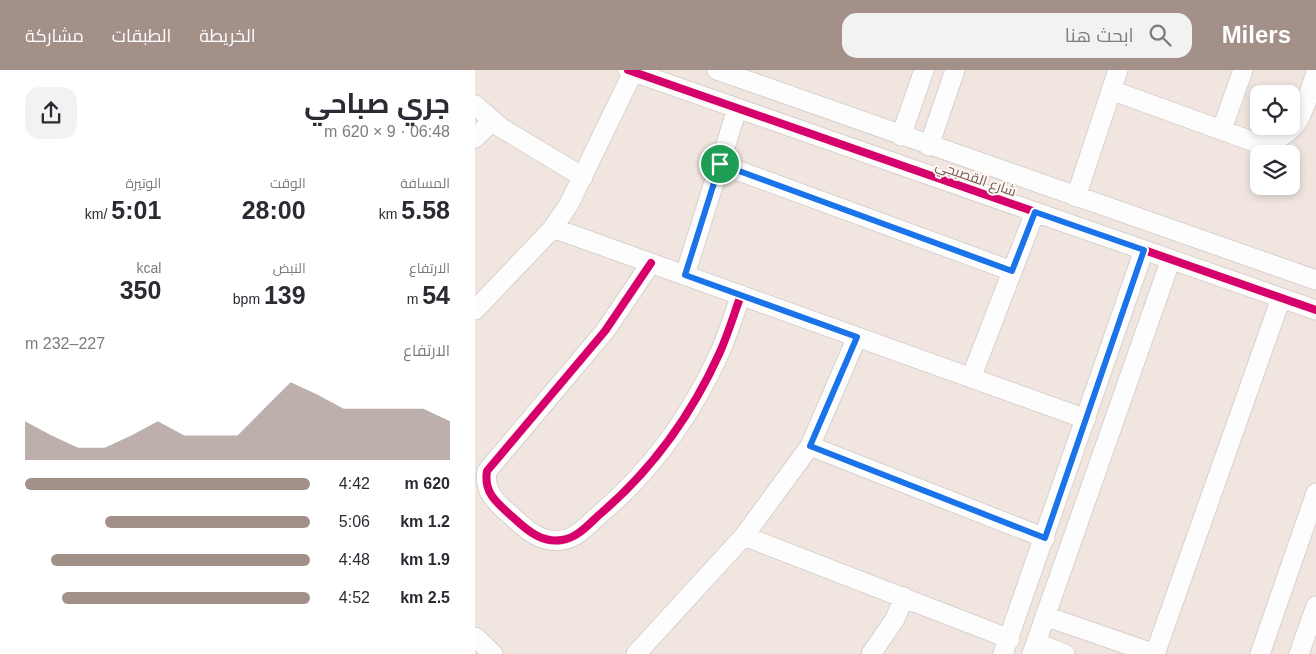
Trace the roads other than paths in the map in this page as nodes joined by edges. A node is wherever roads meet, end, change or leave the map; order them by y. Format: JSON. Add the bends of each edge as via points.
{"nodes":[{"id":1,"x":717,"y":70,"type":"edge"},
{"id":2,"x":924,"y":70,"type":"edge"},
{"id":3,"x":955,"y":70,"type":"edge"},
{"id":4,"x":1118,"y":70,"type":"edge"},
{"id":5,"x":1243,"y":70,"type":"edge"},
{"id":6,"x":631,"y":71,"type":"edge"},
{"id":7,"x":1316,"y":73,"type":"edge"},
{"id":8,"x":1111,"y":90,"type":"junction"},
{"id":9,"x":914,"y":99,"type":"junction"},
{"id":10,"x":475,"y":105,"type":"edge"},
{"id":11,"x":737,"y":108,"type":"junction"},
{"id":12,"x":941,"y":109,"type":"junction"},
{"id":13,"x":829,"y":111,"type":"junction"},
{"id":14,"x":492,"y":120,"type":"junction"},
{"id":15,"x":1222,"y":129,"type":"junction"},
{"id":16,"x":901,"y":136,"type":"junction"},
{"id":17,"x":475,"y":138,"type":"edge"},
{"id":18,"x":820,"y":138,"type":"junction"},
{"id":19,"x":929,"y":146,"type":"junction"},
{"id":20,"x":720,"y":164,"type":"junction"},
{"id":21,"x":583,"y":177,"type":"junction"},
{"id":22,"x":1076,"y":197,"type":"junction"},
{"id":23,"x":1035,"y":212,"type":"junction"},
{"id":24,"x":553,"y":228,"type":"junction"},
{"id":25,"x":1144,"y":250,"type":"junction"},
{"id":26,"x":1171,"y":259,"type":"junction"},
{"id":27,"x":651,"y":263,"type":"junction"},
{"id":28,"x":1012,"y":271,"type":"junction"},
{"id":29,"x":685,"y":275,"type":"junction"},
{"id":30,"x":1315,"y":280,"type":"edge"},
{"id":31,"x":741,"y":295,"type":"junction"},
{"id":32,"x":1281,"y":298,"type":"junction"},
{"id":33,"x":1311,"y":308,"type":"edge"},
{"id":34,"x":475,"y":310,"type":"edge"},
{"id":35,"x":857,"y":337,"type":"junction"},
{"id":36,"x":971,"y":378,"type":"junction"},
{"id":37,"x":1086,"y":419,"type":"junction"},
{"id":38,"x":810,"y":446,"type":"junction"},
{"id":39,"x":1316,"y":493,"type":"edge"},
{"id":40,"x":744,"y":536,"type":"junction"},
{"id":41,"x":1045,"y":538,"type":"junction"},
{"id":42,"x":904,"y":598,"type":"junction"},
{"id":43,"x":1316,"y":606,"type":"edge"},
{"id":44,"x":1045,"y":616,"type":"junction"},
{"id":45,"x":475,"y":637,"type":"edge"},
{"id":46,"x":1007,"y":646,"type":"edge"},
{"id":47,"x":1034,"y":648,"type":"edge"},
{"id":48,"x":644,"y":651,"type":"edge"},
{"id":49,"x":493,"y":654,"type":"edge"},
{"id":50,"x":871,"y":654,"type":"edge"},
{"id":51,"x":1065,"y":654,"type":"edge"},
{"id":52,"x":1155,"y":654,"type":"edge"},
{"id":53,"x":1260,"y":654,"type":"edge"},
{"id":54,"x":1299,"y":654,"type":"edge"}],
"edges":[{"from":1,"to":13,"type":"street","name":"شارع القصبجي"},
{"from":2,"to":9,"type":"street"},
{"from":3,"to":12,"type":"street"},
{"from":4,"to":8,"type":"street"},
{"from":5,"to":15,"type":"street"},
{"from":6,"to":11,"type":"street","name":"شارع القصبجي"},
{"from":6,"to":21,"type":"street"},
{"from":7,"to":15,"type":"street","via":[[1297,125],[1289,133],[1269,142],[1257,143]]},
{"from":8,"to":15,"type":"street"},
{"from":8,"to":22,"type":"street"},
{"from":9,"to":12,"type":"street"},
{"from":9,"to":16,"type":"street"},
{"from":10,"to":14,"type":"street"},
{"from":11,"to":18,"type":"street","name":"شارع القصبجي"},
{"from":11,"to":20,"type":"street"},
{"from":12,"to":19,"type":"street"},
{"from":13,"to":16,"type":"street","name":"شارع القصبجي"},
{"from":13,"to":18,"type":"street"},
{"from":14,"to":17,"type":"street"},
{"from":14,"to":21,"type":"street"},
{"from":16,"to":19,"type":"street","name":"شارع القصبجي"},
{"from":18,"to":23,"type":"street","name":"شارع القصبجي"},
{"from":19,"to":22,"type":"street","name":"شارع القصبجي"},
{"from":20,"to":28,"type":"street"},
{"from":20,"to":29,"type":"street"},
{"from":21,"to":24,"type":"street"},
{"from":22,"to":30,"type":"street","name":"شارع القصبجي"},
{"from":23,"to":25,"type":"street","name":"شارع القصبجي"},
{"from":23,"to":28,"type":"street"},
{"from":24,"to":27,"type":"street"},
{"from":24,"to":34,"type":"street"},
{"from":25,"to":26,"type":"street","name":"شارع القصبجي"},
{"from":25,"to":37,"type":"street"},
{"from":26,"to":32,"type":"street","name":"شارع القصبجي"},
{"from":26,"to":44,"type":"street"},
{"from":27,"to":29,"type":"street"},
{"from":27,"to":31,"type":"street","via":[[605,331],[487,472],[485,482],[491,496],[530,533],[540,538],[563,540],[573,537],[619,498],[659,454],[701,389],[720,351]]},
{"from":28,"to":36,"type":"street"},
{"from":29,"to":31,"type":"street"},
{"from":30,"to":33,"type":"street"},
{"from":31,"to":35,"type":"street"},
{"from":32,"to":33,"type":"street","name":"شارع القصبجي"},
{"from":32,"to":52,"type":"street"},
{"from":35,"to":36,"type":"street"},
{"from":35,"to":38,"type":"street"},
{"from":36,"to":37,"type":"street"},
{"from":37,"to":41,"type":"street"},
{"from":38,"to":40,"type":"street"},
{"from":38,"to":41,"type":"street"},
{"from":39,"to":53,"type":"street"},
{"from":40,"to":42,"type":"street"},
{"from":40,"to":48,"type":"street"},
{"from":41,"to":46,"type":"street"},
{"from":42,"to":46,"type":"street"},
{"from":42,"to":50,"type":"street","via":[[895,619]]},
{"from":43,"to":54,"type":"street"},
{"from":44,"to":47,"type":"street"},
{"from":44,"to":52,"type":"street"},
{"from":45,"to":49,"type":"street"},
{"from":47,"to":51,"type":"street"}]}
